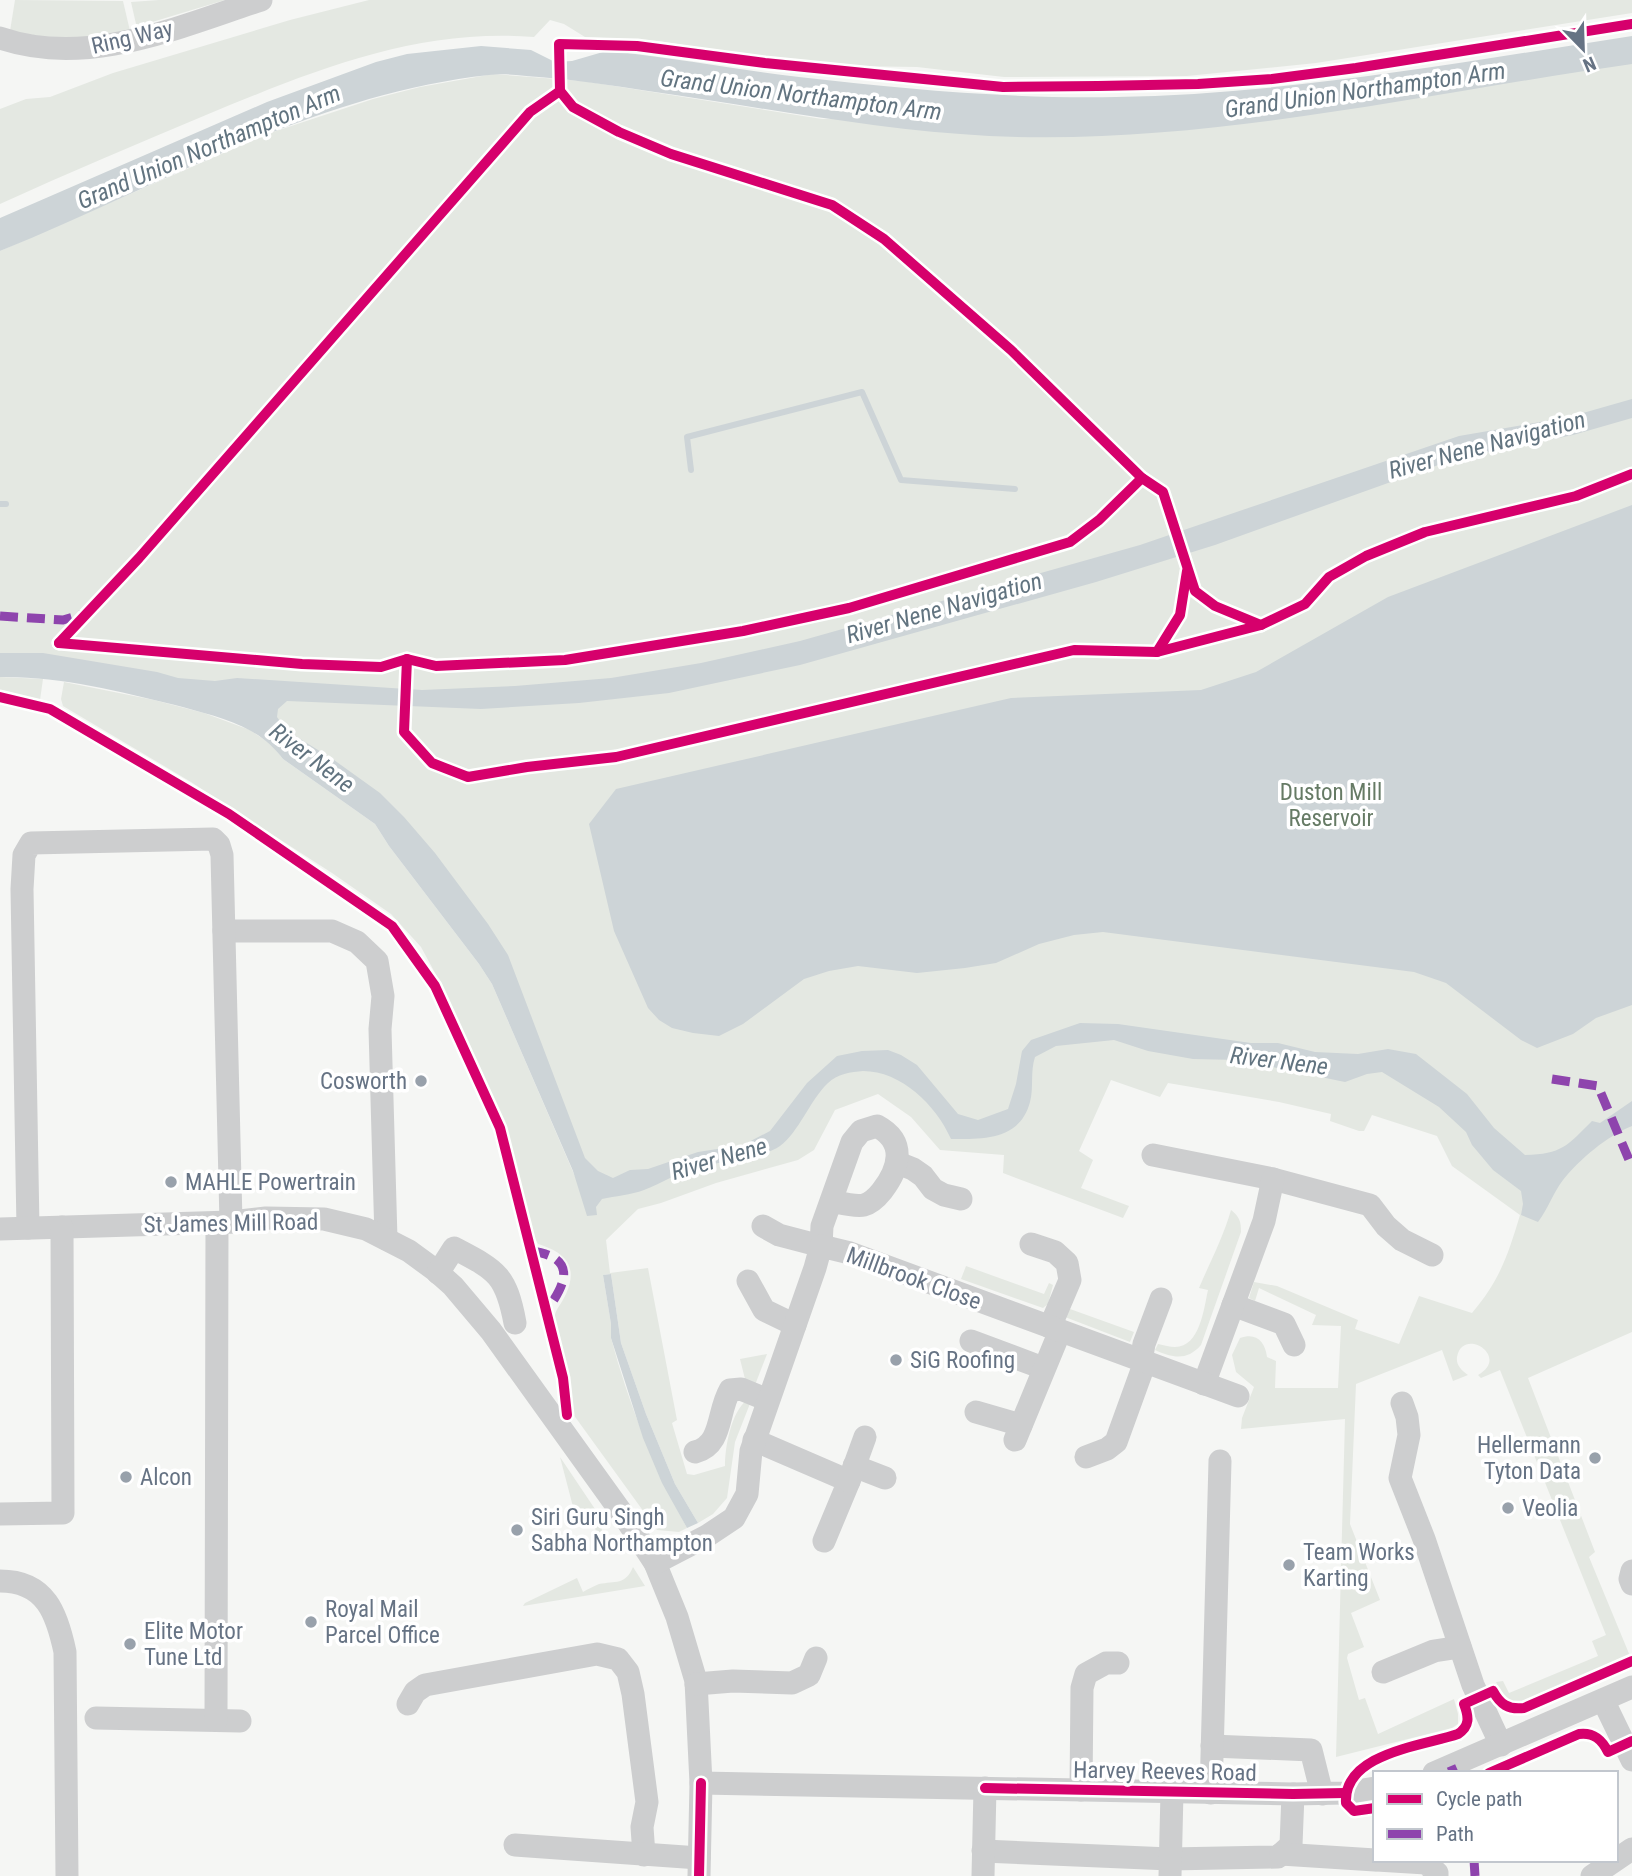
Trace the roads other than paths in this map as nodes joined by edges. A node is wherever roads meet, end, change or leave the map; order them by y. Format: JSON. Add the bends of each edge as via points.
{"nodes":[{"id":1,"x":261,"y":0,"type":"edge"},
{"id":2,"x":0,"y":38,"type":"edge"},
{"id":3,"x":224,"y":931,"type":"junction"},
{"id":4,"x":1153,"y":1155,"type":"dead end"},
{"id":5,"x":898,"y":1163,"type":"junction"},
{"id":6,"x":1273,"y":1178,"type":"junction"},
{"id":7,"x":961,"y":1199,"type":"dead end"},
{"id":8,"x":831,"y":1201,"type":"junction"},
{"id":9,"x":224,"y":1223,"type":"junction"},
{"id":10,"x":763,"y":1226,"type":"dead end"},
{"id":11,"x":62,"y":1227,"type":"junction"},
{"id":12,"x":28,"y":1228,"type":"junction"},
{"id":13,"x":0,"y":1229,"type":"edge"},
{"id":14,"x":386,"y":1239,"type":"junction"},
{"id":15,"x":1031,"y":1244,"type":"dead end"},
{"id":16,"x":821,"y":1246,"type":"junction"},
{"id":17,"x":1432,"y":1255,"type":"dead end"},
{"id":18,"x":438,"y":1273,"type":"junction"},
{"id":19,"x":748,"y":1281,"type":"dead end"},
{"id":20,"x":1161,"y":1299,"type":"dead end"},
{"id":21,"x":1233,"y":1305,"type":"junction"},
{"id":22,"x":515,"y":1322,"type":"dead end"},
{"id":23,"x":795,"y":1325,"type":"junction"},
{"id":24,"x":1055,"y":1329,"type":"junction"},
{"id":25,"x":971,"y":1341,"type":"dead end"},
{"id":26,"x":1294,"y":1345,"type":"dead end"},
{"id":27,"x":1143,"y":1362,"type":"junction"},
{"id":28,"x":1043,"y":1368,"type":"junction"},
{"id":29,"x":1204,"y":1384,"type":"junction"},
{"id":30,"x":1238,"y":1396,"type":"dead end"},
{"id":31,"x":768,"y":1401,"type":"junction"},
{"id":32,"x":1402,"y":1402,"type":"dead end"},
{"id":33,"x":976,"y":1412,"type":"dead end"},
{"id":34,"x":865,"y":1437,"type":"dead end"},
{"id":35,"x":754,"y":1440,"type":"junction"},
{"id":36,"x":695,"y":1452,"type":"dead end"},
{"id":37,"x":1086,"y":1457,"type":"dead end"},
{"id":38,"x":1220,"y":1461,"type":"dead end"},
{"id":39,"x":852,"y":1473,"type":"junction"},
{"id":40,"x":886,"y":1478,"type":"dead end"},
{"id":41,"x":0,"y":1514,"type":"edge"},
{"id":42,"x":824,"y":1541,"type":"dead end"},
{"id":43,"x":655,"y":1563,"type":"junction"},
{"id":44,"x":1632,"y":1571,"type":"edge"},
{"id":45,"x":0,"y":1581,"type":"edge"},
{"id":46,"x":1632,"y":1584,"type":"edge"},
{"id":47,"x":1460,"y":1647,"type":"junction"},
{"id":48,"x":816,"y":1658,"type":"dead end"},
{"id":49,"x":1118,"y":1663,"type":"dead end"},
{"id":50,"x":1383,"y":1672,"type":"dead end"},
{"id":51,"x":696,"y":1684,"type":"junction"},
{"id":52,"x":1632,"y":1688,"type":"edge"},
{"id":53,"x":1603,"y":1700,"type":"junction"},
{"id":54,"x":408,"y":1704,"type":"dead end"},
{"id":55,"x":96,"y":1718,"type":"dead end"},
{"id":56,"x":216,"y":1720,"type":"junction"},
{"id":57,"x":240,"y":1721,"type":"dead end"},
{"id":58,"x":1501,"y":1745,"type":"junction"},
{"id":59,"x":1212,"y":1746,"type":"junction"},
{"id":60,"x":1632,"y":1760,"type":"edge"},
{"id":61,"x":1439,"y":1771,"type":"edge"},
{"id":62,"x":701,"y":1783,"type":"junction"},
{"id":63,"x":985,"y":1788,"type":"junction"},
{"id":64,"x":1373,"y":1788,"type":"edge"},
{"id":65,"x":1081,"y":1790,"type":"junction"},
{"id":66,"x":1172,"y":1792,"type":"junction"},
{"id":67,"x":1211,"y":1793,"type":"junction"},
{"id":68,"x":1293,"y":1794,"type":"junction"},
{"id":69,"x":1322,"y":1794,"type":"junction"},
{"id":70,"x":515,"y":1845,"type":"dead end"},
{"id":71,"x":984,"y":1851,"type":"junction"},
{"id":72,"x":1281,"y":1854,"type":"junction"},
{"id":73,"x":644,"y":1855,"type":"junction"},
{"id":74,"x":1373,"y":1860,"type":"edge"},
{"id":75,"x":1409,"y":1862,"type":"edge"},
{"id":76,"x":1613,"y":1862,"type":"edge"},
{"id":77,"x":699,"y":1867,"type":"edge"},
{"id":78,"x":1170,"y":1867,"type":"edge"},
{"id":79,"x":67,"y":1876,"type":"edge"},
{"id":80,"x":983,"y":1876,"type":"edge"},
{"id":81,"x":1437,"y":1876,"type":"edge"},
{"id":82,"x":1592,"y":1876,"type":"edge"}],
"edges":[{"from":1,"to":2,"type":"street","name":"Ring Way","via":[[162,32],[79,49],[21,45]]},
{"from":3,"to":9,"type":"street"},
{"from":3,"to":12,"type":"street","via":[[222,855],[213,839],[31,843],[27,849],[22,889]]},
{"from":3,"to":14,"type":"street","via":[[332,931],[357,942],[377,961],[383,996]]},
{"from":4,"to":6,"type":"street"},
{"from":5,"to":7,"type":"street","via":[[923,1176],[933,1189]]},
{"from":5,"to":8,"type":"street","via":[[877,1197],[864,1205]]},
{"from":5,"to":8,"type":"street","via":[[897,1147],[886,1131],[877,1126],[861,1131],[852,1142]]},
{"from":6,"to":17,"type":"street","via":[[1370,1205],[1402,1240]]},
{"from":6,"to":21,"type":"street","via":[[1264,1221]]},
{"from":8,"to":16,"type":"street"},
{"from":9,"to":11,"type":"street","name":"St James Mill Road"},
{"from":9,"to":14,"type":"street","name":"St James Mill Road","via":[[324,1219]]},
{"from":9,"to":56,"type":"street"},
{"from":10,"to":16,"type":"street"},
{"from":11,"to":12,"type":"street","name":"St James Mill Road"},
{"from":11,"to":41,"type":"street","via":[[63,1513]]},
{"from":12,"to":13,"type":"street","name":"St James Mill Road"},
{"from":14,"to":18,"type":"street","name":"St James Mill Road"},
{"from":15,"to":24,"type":"street","via":[[1055,1252],[1067,1263],[1070,1280]]},
{"from":16,"to":23,"type":"street","name":"Millbrook Close"},
{"from":16,"to":24,"type":"street","name":"Millbrook Close"},
{"from":18,"to":22,"type":"street","via":[[454,1248],[485,1265],[504,1282]]},
{"from":18,"to":43,"type":"street","name":"St James Mill Road","via":[[491,1331]]},
{"from":19,"to":23,"type":"street","via":[[764,1310]]},
{"from":20,"to":27,"type":"street","via":[[1144,1344]]},
{"from":21,"to":26,"type":"street","via":[[1284,1324]]},
{"from":21,"to":29,"type":"street"},
{"from":23,"to":31,"type":"street","name":"Millbrook Close"},
{"from":24,"to":27,"type":"street","name":"Millbrook Close"},
{"from":24,"to":28,"type":"street"},
{"from":25,"to":28,"type":"street"},
{"from":27,"to":29,"type":"street","name":"Millbrook Close"},
{"from":27,"to":37,"type":"street","via":[[1116,1442]]},
{"from":28,"to":33,"type":"street","via":[[1018,1433]]},
{"from":29,"to":30,"type":"street","name":"Millbrook Close"},
{"from":31,"to":35,"type":"street","name":"Millbrook Close"},
{"from":31,"to":36,"type":"street","via":[[741,1389],[730,1390],[713,1442]]},
{"from":32,"to":47,"type":"street","via":[[1409,1435],[1400,1478]]},
{"from":34,"to":39,"type":"street"},
{"from":35,"to":39,"type":"street"},
{"from":35,"to":43,"type":"street","name":"Millbrook Close","via":[[747,1494],[734,1518]]},
{"from":38,"to":59,"type":"street"},
{"from":39,"to":40,"type":"street"},
{"from":39,"to":42,"type":"street"},
{"from":43,"to":51,"type":"street","name":"St James Mill Road","via":[[677,1617]]},
{"from":44,"to":46,"type":"street"},
{"from":45,"to":79,"type":"street","via":[[33,1588],[58,1621],[65,1652]]},
{"from":47,"to":50,"type":"street","via":[[1434,1651]]},
{"from":47,"to":58,"type":"street"},
{"from":48,"to":51,"type":"street","via":[[809,1675],[792,1684]]},
{"from":49,"to":65,"type":"street","via":[[1106,1663],[1086,1674]]},
{"from":51,"to":62,"type":"street","name":"St James Mill Road"},
{"from":52,"to":53,"type":"street"},
{"from":53,"to":58,"type":"street"},
{"from":53,"to":60,"type":"street"},
{"from":54,"to":73,"type":"street","via":[[425,1685],[597,1654],[618,1659],[628,1672],[642,1753],[647,1802],[642,1828]]},
{"from":55,"to":56,"type":"street"},
{"from":56,"to":57,"type":"street"},
{"from":58,"to":61,"type":"street"},
{"from":59,"to":67,"type":"street"},
{"from":59,"to":69,"type":"street","via":[[1311,1750]]},
{"from":62,"to":63,"type":"street","name":"Harvey Reeves Road"},
{"from":62,"to":77,"type":"street","name":"St James Mill Road"},
{"from":63,"to":65,"type":"street","name":"Harvey Reeves Road"},
{"from":63,"to":71,"type":"street"},
{"from":64,"to":69,"type":"street","name":"Harvey Reeves Road"},
{"from":65,"to":66,"type":"street","name":"Harvey Reeves Road"},
{"from":66,"to":67,"type":"street","name":"Harvey Reeves Road"},
{"from":66,"to":78,"type":"street"},
{"from":67,"to":68,"type":"street","name":"Harvey Reeves Road"},
{"from":68,"to":69,"type":"street","name":"Harvey Reeves Road"},
{"from":68,"to":72,"type":"street","via":[[1290,1845]]},
{"from":70,"to":73,"type":"street"},
{"from":71,"to":78,"type":"street"},
{"from":71,"to":80,"type":"street"},
{"from":72,"to":74,"type":"street"},
{"from":72,"to":78,"type":"street"},
{"from":73,"to":77,"type":"street"},
{"from":75,"to":81,"type":"street","via":[[1426,1863]]},
{"from":76,"to":82,"type":"street"}]}
